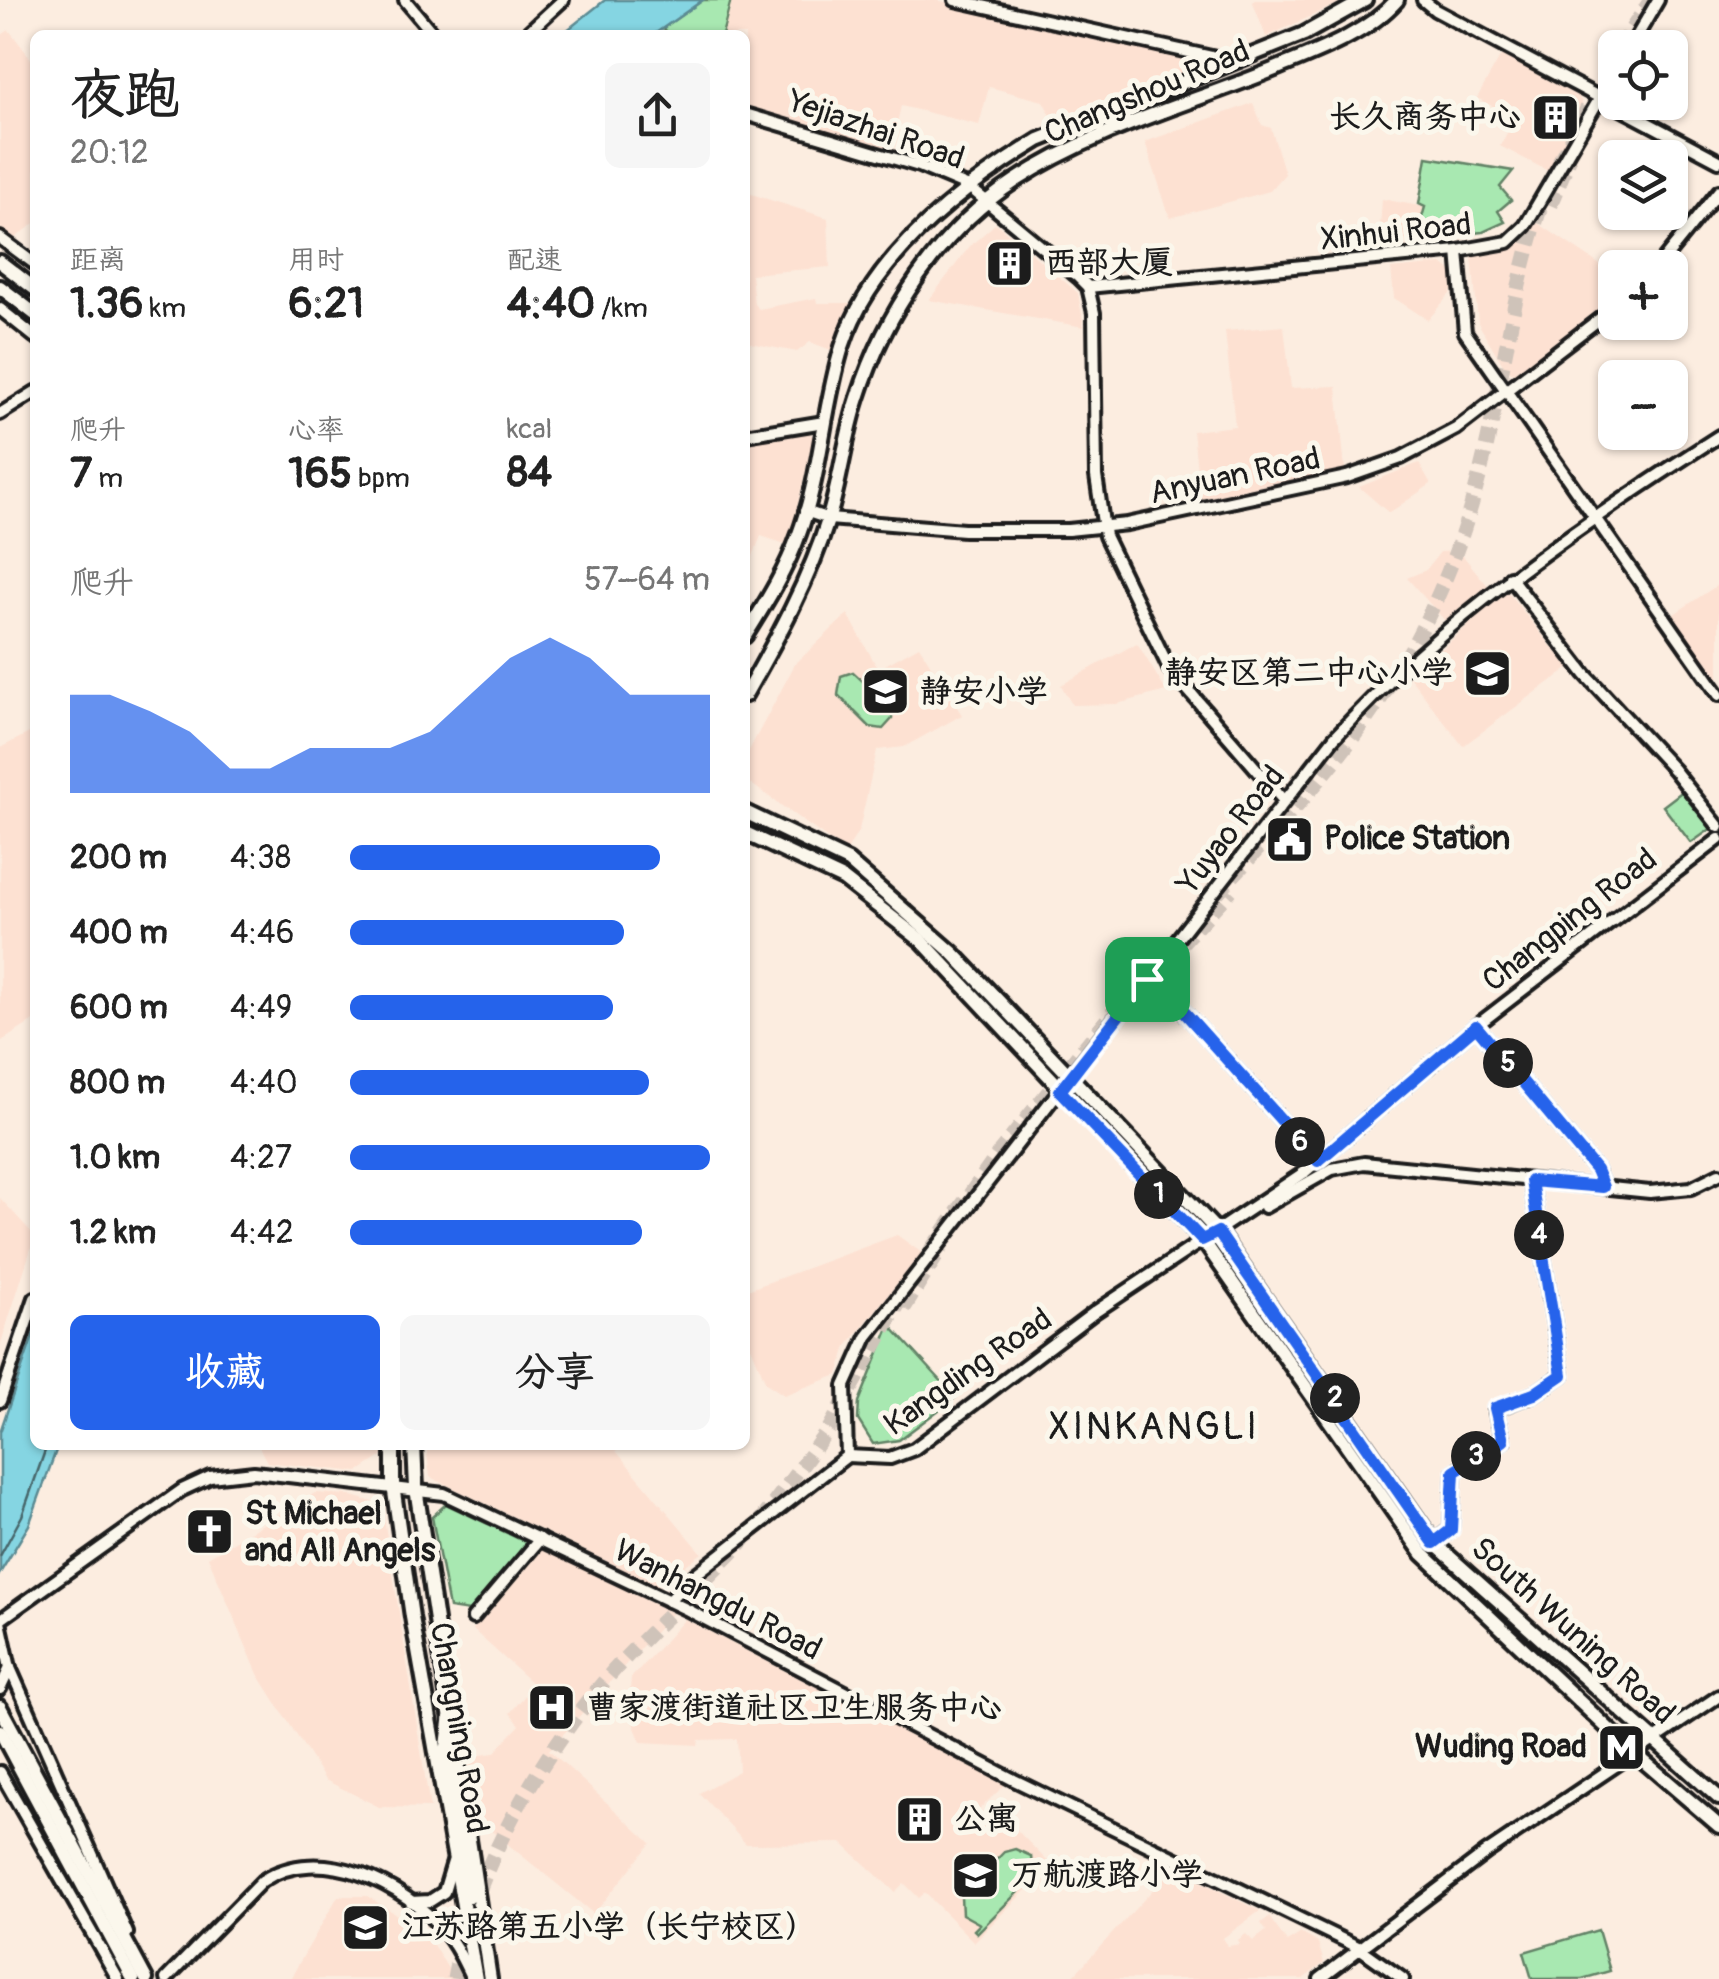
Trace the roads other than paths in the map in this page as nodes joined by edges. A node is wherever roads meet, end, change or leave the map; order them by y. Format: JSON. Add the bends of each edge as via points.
{"nodes":[{"id":1,"x":405,"y":0,"type":"edge"},
{"id":2,"x":563,"y":0,"type":"edge"},
{"id":3,"x":955,"y":0,"type":"edge"},
{"id":4,"x":1365,"y":0,"type":"edge"},
{"id":5,"x":1397,"y":0,"type":"edge"},
{"id":6,"x":1424,"y":0,"type":"edge"},
{"id":7,"x":1658,"y":0,"type":"edge"},
{"id":8,"x":430,"y":30,"type":"edge"},
{"id":9,"x":530,"y":30,"type":"edge"},
{"id":10,"x":1640,"y":30,"type":"edge"},
{"id":11,"x":1235,"y":62,"type":"junction"},
{"id":12,"x":1598,"y":96,"type":"edge"},
{"id":13,"x":1598,"y":100,"type":"edge"},
{"id":14,"x":750,"y":115,"type":"edge"},
{"id":15,"x":1643,"y":120,"type":"edge"},
{"id":16,"x":1719,"y":161,"type":"edge"},
{"id":17,"x":969,"y":188,"type":"junction"},
{"id":18,"x":1719,"y":191,"type":"edge"},
{"id":19,"x":989,"y":201,"type":"junction"},
{"id":20,"x":0,"y":238,"type":"edge"},
{"id":21,"x":1671,"y":250,"type":"edge"},
{"id":22,"x":1458,"y":251,"type":"junction"},
{"id":23,"x":30,"y":260,"type":"edge"},
{"id":24,"x":0,"y":262,"type":"edge"},
{"id":25,"x":30,"y":286,"type":"edge"},
{"id":26,"x":0,"y":287,"type":"edge"},
{"id":27,"x":1088,"y":287,"type":"junction"},
{"id":28,"x":0,"y":309,"type":"edge"},
{"id":29,"x":30,"y":310,"type":"edge"},
{"id":30,"x":1598,"y":320,"type":"edge"},
{"id":31,"x":30,"y":333,"type":"edge"},
{"id":32,"x":1506,"y":394,"type":"junction"},
{"id":33,"x":30,"y":395,"type":"edge"},
{"id":34,"x":0,"y":414,"type":"edge"},
{"id":35,"x":824,"y":422,"type":"junction"},
{"id":36,"x":750,"y":435,"type":"edge"},
{"id":37,"x":1719,"y":436,"type":"edge"},
{"id":38,"x":816,"y":515,"type":"junction"},
{"id":39,"x":1592,"y":517,"type":"junction"},
{"id":40,"x":1102,"y":528,"type":"junction"},
{"id":41,"x":1510,"y":577,"type":"junction"},
{"id":42,"x":750,"y":628,"type":"edge"},
{"id":43,"x":750,"y":686,"type":"edge"},
{"id":44,"x":1719,"y":694,"type":"edge"},
{"id":45,"x":1284,"y":801,"type":"junction"},
{"id":46,"x":750,"y":814,"type":"edge"},
{"id":47,"x":1719,"y":827,"type":"edge"},
{"id":48,"x":750,"y":835,"type":"edge"},
{"id":49,"x":1719,"y":839,"type":"edge"},
{"id":50,"x":1147,"y":979,"type":"junction"},
{"id":51,"x":1476,"y":1026,"type":"junction"},
{"id":52,"x":1073,"y":1076,"type":"junction"},
{"id":53,"x":1060,"y":1091,"type":"junction"},
{"id":54,"x":1318,"y":1161,"type":"junction"},
{"id":55,"x":1719,"y":1174,"type":"edge"},
{"id":56,"x":1531,"y":1181,"type":"junction"},
{"id":57,"x":1603,"y":1187,"type":"junction"},
{"id":58,"x":1216,"y":1230,"type":"junction"},
{"id":59,"x":1202,"y":1240,"type":"junction"},
{"id":60,"x":30,"y":1313,"type":"edge"},
{"id":61,"x":0,"y":1401,"type":"edge"},
{"id":62,"x":393,"y":1450,"type":"edge"},
{"id":63,"x":414,"y":1450,"type":"edge"},
{"id":64,"x":847,"y":1456,"type":"junction"},
{"id":65,"x":393,"y":1485,"type":"junction"},
{"id":66,"x":416,"y":1488,"type":"junction"},
{"id":67,"x":540,"y":1539,"type":"junction"},
{"id":68,"x":1434,"y":1543,"type":"junction"},
{"id":69,"x":668,"y":1601,"type":"junction"},
{"id":70,"x":473,"y":1618,"type":"dead end"},
{"id":71,"x":0,"y":1621,"type":"edge"},
{"id":72,"x":10,"y":1668,"type":"junction"},
{"id":73,"x":0,"y":1689,"type":"edge"},
{"id":74,"x":1719,"y":1696,"type":"edge"},
{"id":75,"x":0,"y":1707,"type":"edge"},
{"id":76,"x":452,"y":1718,"type":"junction"},
{"id":77,"x":0,"y":1731,"type":"edge"},
{"id":78,"x":1655,"y":1741,"type":"junction"},
{"id":79,"x":1633,"y":1752,"type":"junction"},
{"id":80,"x":0,"y":1772,"type":"edge"},
{"id":81,"x":1719,"y":1798,"type":"edge"},
{"id":82,"x":1719,"y":1826,"type":"edge"},
{"id":83,"x":59,"y":1829,"type":"junction"},
{"id":84,"x":453,"y":1861,"type":"junction"},
{"id":85,"x":467,"y":1896,"type":"dead end"},
{"id":86,"x":410,"y":1902,"type":"junction"},
{"id":87,"x":1358,"y":1947,"type":"junction"},
{"id":88,"x":137,"y":1956,"type":"dead end"},
{"id":89,"x":118,"y":1979,"type":"edge"},
{"id":90,"x":133,"y":1979,"type":"edge"},
{"id":91,"x":146,"y":1979,"type":"edge"},
{"id":92,"x":166,"y":1979,"type":"edge"},
{"id":93,"x":474,"y":1979,"type":"edge"},
{"id":94,"x":490,"y":1979,"type":"edge"},
{"id":95,"x":1320,"y":1979,"type":"edge"},
{"id":96,"x":1403,"y":1979,"type":"edge"}],
"edges":[{"from":1,"to":8,"type":"street"},
{"from":2,"to":9,"type":"street"},
{"from":3,"to":11,"type":"street"},
{"from":4,"to":11,"type":"main road","name":"Changshou Road"},
{"from":5,"to":19,"type":"main road","name":"Changshou Road","via":[[1327,48],[1098,137]]},
{"from":6,"to":12,"type":"street"},
{"from":7,"to":10,"type":"street"},
{"from":11,"to":17,"type":"main road","name":"Changshou Road","via":[[1040,140]]},
{"from":13,"to":22,"type":"street","name":"Xinhui Road","via":[[1518,234],[1492,248]]},
{"from":14,"to":17,"type":"street","name":"Yejiazhai Road","via":[[920,166]]},
{"from":15,"to":16,"type":"street"},
{"from":17,"to":19,"type":"street","name":"Yejiazhai Road"},
{"from":17,"to":35,"type":"main road","name":"Changshou Road","via":[[863,300],[842,347]]},
{"from":18,"to":21,"type":"street"},
{"from":19,"to":27,"type":"street","name":"Yejiazhai Road"},
{"from":19,"to":38,"type":"main road","name":"Changshou Road","via":[[914,280],[884,330]]},
{"from":20,"to":23,"type":"street"},
{"from":22,"to":27,"type":"street","name":"Xinhui Road"},
{"from":22,"to":32,"type":"street","via":[[1465,332]]},
{"from":24,"to":25,"type":"main road"},
{"from":26,"to":29,"type":"main road"},
{"from":27,"to":40,"type":"street"},
{"from":28,"to":31,"type":"street"},
{"from":30,"to":32,"type":"street","name":"Anyuan Road"},
{"from":32,"to":39,"type":"street"},
{"from":32,"to":40,"type":"street","name":"Anyuan Road","via":[[1456,429],[1348,478]]},
{"from":33,"to":34,"type":"street"},
{"from":35,"to":36,"type":"street"},
{"from":35,"to":38,"type":"main road","name":"Changshou Road"},
{"from":37,"to":39,"type":"street","name":"Yuyao Road"},
{"from":38,"to":40,"type":"street","name":"Anyuan Road","via":[[964,530]]},
{"from":38,"to":42,"type":"main road","name":"Changshou Road"},
{"from":38,"to":43,"type":"main road","name":"Changshou Road","via":[[795,600]]},
{"from":39,"to":41,"type":"street","name":"Yuyao Road"},
{"from":39,"to":44,"type":"street"},
{"from":40,"to":45,"type":"street","via":[[1169,668]]},
{"from":41,"to":45,"type":"street","name":"Yuyao Road","via":[[1354,717]]},
{"from":41,"to":47,"type":"street"},
{"from":45,"to":50,"type":"street","name":"Yuyao Road"},
{"from":46,"to":52,"type":"main road","name":"South Wuning Road","via":[[848,861],[898,901]]},
{"from":48,"to":53,"type":"main road","name":"South Wuning Road","via":[[844,879],[885,908]]},
{"from":49,"to":51,"type":"street","name":"Changping Road"},
{"from":50,"to":52,"type":"street","name":"Yuyao Road"},
{"from":50,"to":54,"type":"street"},
{"from":51,"to":54,"type":"street","name":"Changping Road"},
{"from":51,"to":57,"type":"street","via":[[1584,1154]]},
{"from":52,"to":53,"type":"street","name":"Yuyao Road"},
{"from":52,"to":58,"type":"main road","name":"South Wuning Road"},
{"from":53,"to":59,"type":"main road","name":"South Wuning Road"},
{"from":53,"to":64,"type":"street","name":"Yuyao Road","via":[[860,1349],[844,1386]]},
{"from":54,"to":58,"type":"street","name":"Kangding Road"},
{"from":55,"to":57,"type":"street","name":"Kangding Road","via":[[1691,1188]]},
{"from":56,"to":57,"type":"street","name":"Kangding Road"},
{"from":56,"to":58,"type":"street","name":"Kangding Road","via":[[1350,1165]]},
{"from":56,"to":68,"type":"street","via":[[1562,1375],[1495,1408],[1503,1441],[1454,1472],[1451,1530]]},
{"from":58,"to":59,"type":"street","name":"Kangding Road"},
{"from":58,"to":68,"type":"main road","name":"South Wuning Road"},
{"from":59,"to":64,"type":"street","name":"Kangding Road","via":[[914,1449],[890,1458]]},
{"from":59,"to":79,"type":"main road","name":"South Wuning Road","via":[[1423,1554]]},
{"from":60,"to":61,"type":"street"},
{"from":62,"to":65,"type":"main road"},
{"from":63,"to":66,"type":"main road"},
{"from":64,"to":69,"type":"street"},
{"from":65,"to":66,"type":"street","name":"Wanhangdu Road"},
{"from":65,"to":71,"type":"street","name":"Wanhangdu Road","via":[[254,1472],[210,1478],[182,1490]]},
{"from":65,"to":84,"type":"main road","name":"Changning Road"},
{"from":66,"to":67,"type":"street","name":"Wanhangdu Road","via":[[444,1494]]},
{"from":66,"to":76,"type":"main road","name":"Changning Road"},
{"from":67,"to":69,"type":"street","name":"Wanhangdu Road"},
{"from":67,"to":70,"type":"street"},
{"from":68,"to":78,"type":"main road","name":"South Wuning Road"},
{"from":69,"to":87,"type":"street","name":"Wanhangdu Road"},
{"from":71,"to":72,"type":"street"},
{"from":72,"to":73,"type":"street"},
{"from":72,"to":88,"type":"street"},
{"from":74,"to":78,"type":"street"},
{"from":75,"to":83,"type":"main road"},
{"from":76,"to":85,"type":"highway","via":[[446,1766]]},
{"from":76,"to":94,"type":"main road","name":"Changning Road"},
{"from":77,"to":83,"type":"main road"},
{"from":78,"to":79,"type":"street"},
{"from":78,"to":81,"type":"main road","name":"South Wuning Road"},
{"from":79,"to":82,"type":"main road","name":"South Wuning Road"},
{"from":79,"to":87,"type":"street"},
{"from":80,"to":89,"type":"street"},
{"from":83,"to":90,"type":"main road"},
{"from":83,"to":91,"type":"main road"},
{"from":84,"to":86,"type":"street","via":[[444,1892]]},
{"from":84,"to":93,"type":"main road","name":"Changning Road"},
{"from":86,"to":92,"type":"street","via":[[345,1869],[277,1870]]},
{"from":86,"to":93,"type":"street","via":[[444,1931]]},
{"from":87,"to":95,"type":"street"},
{"from":87,"to":96,"type":"street","name":"Wanhangdu Road"}]}
